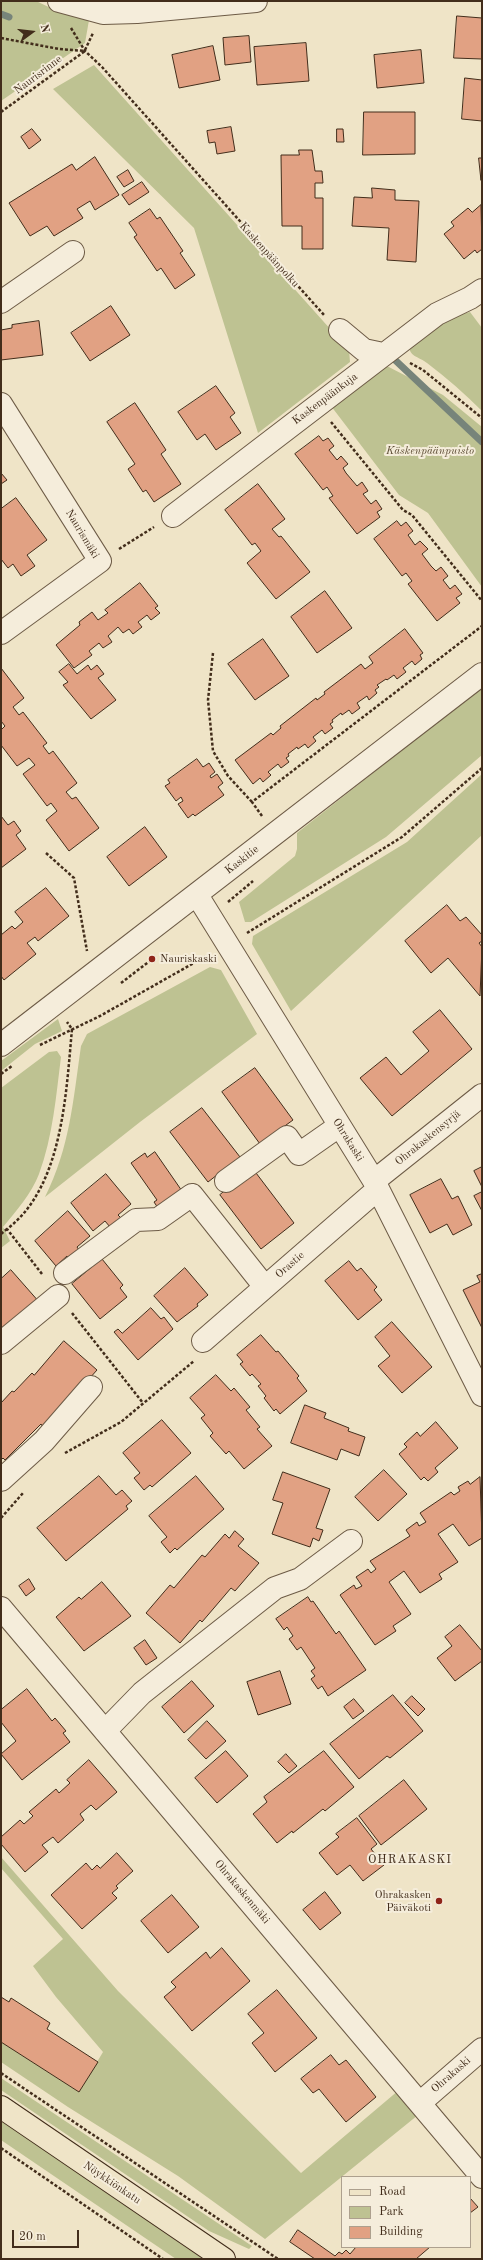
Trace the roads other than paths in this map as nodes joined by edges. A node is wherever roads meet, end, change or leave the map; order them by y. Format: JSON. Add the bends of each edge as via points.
{"nodes":[{"id":1,"x":59,"y":1,"type":"edge"},
{"id":2,"x":246,"y":1,"type":"edge"},
{"id":3,"x":73,"y":252,"type":"dead end"},
{"id":4,"x":482,"y":290,"type":"edge"},
{"id":5,"x":1,"y":302,"type":"edge"},
{"id":6,"x":340,"y":330,"type":"road end"},
{"id":7,"x":383,"y":354,"type":"junction"},
{"id":8,"x":1,"y":404,"type":"edge"},
{"id":9,"x":173,"y":516,"type":"road end"},
{"id":10,"x":1,"y":633,"type":"edge"},
{"id":11,"x":482,"y":674,"type":"edge"},
{"id":12,"x":197,"y":895,"type":"junction"},
{"id":13,"x":1,"y":1045,"type":"edge"},
{"id":14,"x":482,"y":1095,"type":"edge"},
{"id":15,"x":339,"y":1126,"type":"junction"},
{"id":16,"x":226,"y":1181,"type":"dead end"},
{"id":17,"x":376,"y":1185,"type":"junction"},
{"id":18,"x":65,"y":1273,"type":"dead end"},
{"id":19,"x":265,"y":1287,"type":"junction"},
{"id":20,"x":58,"y":1296,"type":"road end"},
{"id":21,"x":203,"y":1341,"type":"road end"},
{"id":22,"x":1,"y":1343,"type":"edge"},
{"id":23,"x":91,"y":1387,"type":"dead end"},
{"id":24,"x":482,"y":1395,"type":"edge"},
{"id":25,"x":1,"y":1480,"type":"edge"},
{"id":26,"x":351,"y":1541,"type":"dead end"},
{"id":27,"x":1,"y":1608,"type":"edge"},
{"id":28,"x":105,"y":1730,"type":"junction"},
{"id":29,"x":482,"y":2049,"type":"edge"},
{"id":30,"x":421,"y":2102,"type":"junction"},
{"id":31,"x":1,"y":2107,"type":"edge"},
{"id":32,"x":482,"y":2177,"type":"edge"},
{"id":33,"x":224,"y":2259,"type":"edge"}],
"edges":[{"from":1,"to":2,"type":"street","via":[[102,12],[137,12]]},
{"from":3,"to":5,"type":"street"},
{"from":4,"to":7,"type":"street","name":"Kaskenpäänkuja","via":[[437,314]]},
{"from":6,"to":7,"type":"street","via":[[364,350]]},
{"from":7,"to":9,"type":"street","name":"Kaskenpäänkuja"},
{"from":8,"to":10,"type":"street","name":"Naurismäki","via":[[100,561]]},
{"from":11,"to":12,"type":"street","name":"Kaskitie"},
{"from":12,"to":13,"type":"street","name":"Kaskitie"},
{"from":12,"to":15,"type":"street","name":"Ohrakaski"},
{"from":14,"to":17,"type":"street","name":"Ohrakaskensyrjä"},
{"from":15,"to":16,"type":"street","via":[[299,1154],[287,1137]]},
{"from":15,"to":17,"type":"street","name":"Ohrakaski"},
{"from":17,"to":19,"type":"street","name":"Orastie"},
{"from":17,"to":24,"type":"street","name":"Ohrakaski"},
{"from":18,"to":19,"type":"street","via":[[136,1220],[158,1218],[192,1195]]},
{"from":19,"to":21,"type":"street","name":"Orastie"},
{"from":20,"to":22,"type":"street"},
{"from":23,"to":25,"type":"street","via":[[44,1441]]},
{"from":26,"to":28,"type":"street","via":[[300,1579],[275,1588],[142,1693]]},
{"from":27,"to":28,"type":"street","name":"Ohrakaskenmäki"},
{"from":28,"to":30,"type":"street","name":"Ohrakaskenmäki"},
{"from":29,"to":30,"type":"street","name":"Ohrakaski"},
{"from":30,"to":32,"type":"street","name":"Ohrakaskenmäki"},
{"from":31,"to":33,"type":"main road","name":"Nöykkiönkatu"}]}
